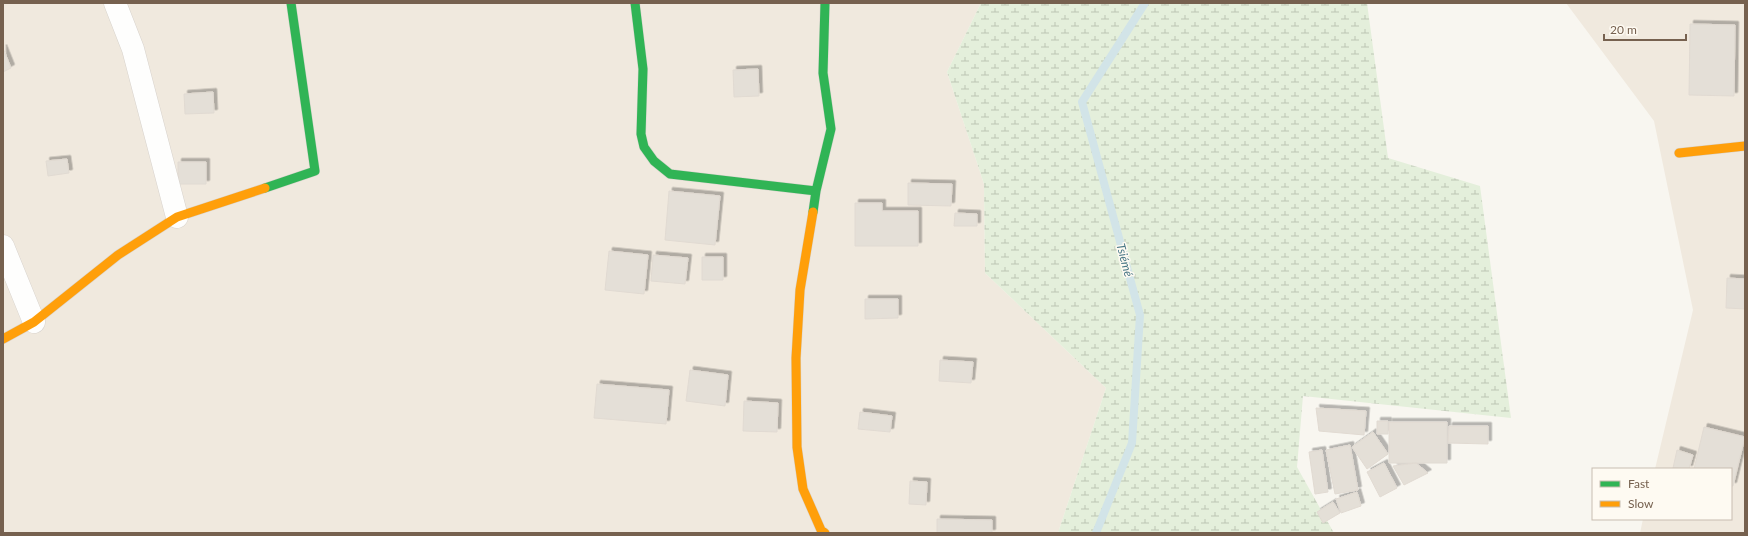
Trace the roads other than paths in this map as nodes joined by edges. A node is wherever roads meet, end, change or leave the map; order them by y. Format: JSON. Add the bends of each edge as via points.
{"nodes":[{"id":1,"x":115,"y":3,"type":"edge"},
{"id":2,"x":291,"y":3,"type":"edge"},
{"id":3,"x":635,"y":3,"type":"edge"},
{"id":4,"x":826,"y":3,"type":"edge"},
{"id":5,"x":1745,"y":146,"type":"edge"},
{"id":6,"x":1680,"y":153,"type":"dead end"},
{"id":7,"x":816,"y":191,"type":"junction"},
{"id":8,"x":177,"y":217,"type":"junction"},
{"id":9,"x":3,"y":246,"type":"edge"},
{"id":10,"x":34,"y":322,"type":"junction"},
{"id":11,"x":3,"y":339,"type":"edge"},
{"id":12,"x":825,"y":533,"type":"edge"}],
"edges":[{"from":1,"to":8,"type":"street","via":[[133,49]]},
{"from":2,"to":8,"type":"street","via":[[315,171]]},
{"from":3,"to":7,"type":"street","via":[[643,69],[641,134],[644,147],[654,161],[670,174]]},
{"from":4,"to":7,"type":"street","via":[[823,73],[831,129]]},
{"from":5,"to":6,"type":"street"},
{"from":7,"to":12,"type":"street","via":[[800,290],[796,358],[797,447],[803,490],[821,530]]},
{"from":8,"to":10,"type":"street","via":[[118,254]]},
{"from":9,"to":10,"type":"street"},
{"from":10,"to":11,"type":"street"}]}
